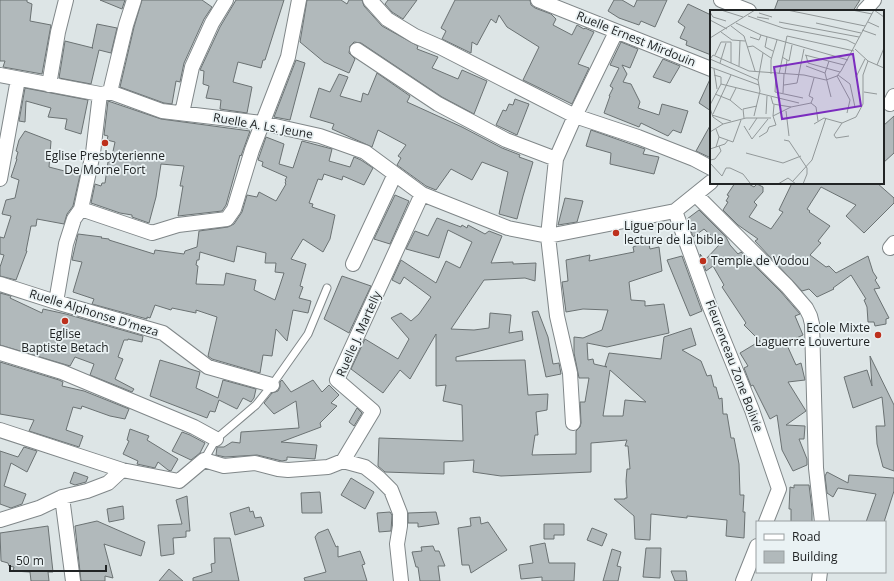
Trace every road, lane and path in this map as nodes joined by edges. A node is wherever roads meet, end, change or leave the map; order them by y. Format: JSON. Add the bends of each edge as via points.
{"nodes":[{"id":1,"x":66,"y":0,"type":"edge"},
{"id":2,"x":134,"y":0,"type":"edge"},
{"id":3,"x":226,"y":0,"type":"edge"},
{"id":4,"x":299,"y":0,"type":"edge"},
{"id":5,"x":370,"y":0,"type":"edge"},
{"id":6,"x":538,"y":0,"type":"edge"},
{"id":7,"x":720,"y":0,"type":"edge"},
{"id":8,"x":874,"y":0,"type":"edge"},
{"id":9,"x":746,"y":10,"type":"edge"},
{"id":10,"x":865,"y":10,"type":"edge"},
{"id":11,"x":616,"y":32,"type":"junction"},
{"id":12,"x":357,"y":50,"type":"dead end"},
{"id":13,"x":710,"y":69,"type":"edge"},
{"id":14,"x":0,"y":75,"type":"edge"},
{"id":15,"x":18,"y":79,"type":"junction"},
{"id":16,"x":49,"y":85,"type":"junction"},
{"id":17,"x":105,"y":93,"type":"junction"},
{"id":18,"x":182,"y":113,"type":"junction"},
{"id":19,"x":575,"y":116,"type":"junction"},
{"id":20,"x":262,"y":123,"type":"junction"},
{"id":21,"x":556,"y":159,"type":"junction"},
{"id":22,"x":710,"y":167,"type":"edge"},
{"id":23,"x":395,"y":174,"type":"junction"},
{"id":24,"x":0,"y":179,"type":"edge"},
{"id":25,"x":710,"y":183,"type":"edge"},
{"id":26,"x":422,"y":194,"type":"junction"},
{"id":27,"x":696,"y":194,"type":"junction"},
{"id":28,"x":81,"y":209,"type":"junction"},
{"id":29,"x":675,"y":211,"type":"junction"},
{"id":30,"x":548,"y":236,"type":"junction"},
{"id":31,"x":353,"y":264,"type":"dead end"},
{"id":32,"x":0,"y":284,"type":"edge"},
{"id":33,"x":327,"y":288,"type":"dead end"},
{"id":34,"x":56,"y":302,"type":"junction"},
{"id":35,"x":0,"y":353,"type":"edge"},
{"id":36,"x":272,"y":385,"type":"junction"},
{"id":37,"x":573,"y":423,"type":"dead end"},
{"id":38,"x":0,"y":430,"type":"edge"},
{"id":39,"x":216,"y":439,"type":"junction"},
{"id":40,"x":204,"y":460,"type":"junction"},
{"id":41,"x":343,"y":461,"type":"junction"},
{"id":42,"x":122,"y":470,"type":"junction"},
{"id":43,"x":62,"y":497,"type":"junction"},
{"id":44,"x":0,"y":520,"type":"edge"},
{"id":45,"x":766,"y":521,"type":"edge"},
{"id":46,"x":822,"y":521,"type":"edge"},
{"id":47,"x":756,"y":548,"type":"edge"},
{"id":48,"x":73,"y":581,"type":"edge"},
{"id":49,"x":401,"y":581,"type":"edge"},
{"id":50,"x":743,"y":581,"type":"edge"}],
"edges":[{"from":1,"to":16,"type":"street"},
{"from":2,"to":17,"type":"street"},
{"from":3,"to":18,"type":"street","via":[[212,23],[192,67]]},
{"from":4,"to":20,"type":"street","via":[[288,58]]},
{"from":5,"to":19,"type":"street","via":[[388,19],[415,36]]},
{"from":6,"to":11,"type":"street","name":"Ruelle Ernest Mirdouin"},
{"from":7,"to":9,"type":"street"},
{"from":8,"to":10,"type":"street"},
{"from":11,"to":13,"type":"street","name":"Ruelle Ernest Mirdouin"},
{"from":11,"to":19,"type":"street"},
{"from":12,"to":21,"type":"street","via":[[438,104],[506,140]]},
{"from":14,"to":15,"type":"street","name":"Ruelle A. Ls. Jeune"},
{"from":15,"to":16,"type":"street","name":"Ruelle A. Ls. Jeune"},
{"from":15,"to":24,"type":"street"},
{"from":16,"to":17,"type":"street","name":"Ruelle A. Ls. Jeune"},
{"from":17,"to":18,"type":"street","name":"Ruelle A. Ls. Jeune","via":[[162,111]]},
{"from":17,"to":28,"type":"street"},
{"from":18,"to":20,"type":"street","name":"Ruelle A. Ls. Jeune"},
{"from":19,"to":21,"type":"street"},
{"from":19,"to":22,"type":"street","via":[[638,137]]},
{"from":20,"to":23,"type":"street","name":"Ruelle A. Ls. Jeune","via":[[320,136],[365,152]]},
{"from":20,"to":28,"type":"street","via":[[234,209],[227,219],[178,225],[152,233]]},
{"from":21,"to":30,"type":"street"},
{"from":23,"to":26,"type":"street","name":"Ruelle A. Ls. Jeune"},
{"from":23,"to":31,"type":"street"},
{"from":25,"to":27,"type":"street","name":"Ruelle A. Ls. Jeune"},
{"from":26,"to":30,"type":"street","name":"Ruelle A. Ls. Jeune","via":[[508,228]]},
{"from":26,"to":41,"type":"street","name":"Ruelle J. Martelly","via":[[337,380],[373,411]]},
{"from":27,"to":29,"type":"street","name":"Ruelle A. Ls. Jeune"},
{"from":27,"to":46,"type":"street","via":[[787,286],[810,316],[816,468]]},
{"from":28,"to":34,"type":"street","via":[[74,219],[66,244]]},
{"from":29,"to":30,"type":"street","name":"Ruelle A. Ls. Jeune"},
{"from":29,"to":45,"type":"street","name":"Fleurenceau Zone Bolivie","via":[[710,307],[752,410],[779,489]]},
{"from":30,"to":37,"type":"street","via":[[557,316],[570,373]]},
{"from":32,"to":34,"type":"street","name":"Ruelle Alphonse D'meza"},
{"from":33,"to":36,"type":"lane","via":[[308,334]]},
{"from":34,"to":36,"type":"street","name":"Ruelle Alphonse D'meza","via":[[163,334],[208,367]]},
{"from":35,"to":39,"type":"street","via":[[62,372],[194,427]]},
{"from":36,"to":39,"type":"lane","via":[[256,405]]},
{"from":38,"to":42,"type":"street"},
{"from":39,"to":40,"type":"lane"},
{"from":40,"to":41,"type":"street","via":[[224,466],[255,463],[288,470],[328,467]]},
{"from":40,"to":42,"type":"street","via":[[179,481]]},
{"from":41,"to":49,"type":"street","via":[[365,467],[391,490],[400,513],[397,544]]},
{"from":42,"to":43,"type":"street","via":[[108,483]]},
{"from":43,"to":44,"type":"street","via":[[39,508]]},
{"from":43,"to":48,"type":"street"},
{"from":47,"to":50,"type":"street"}]}
